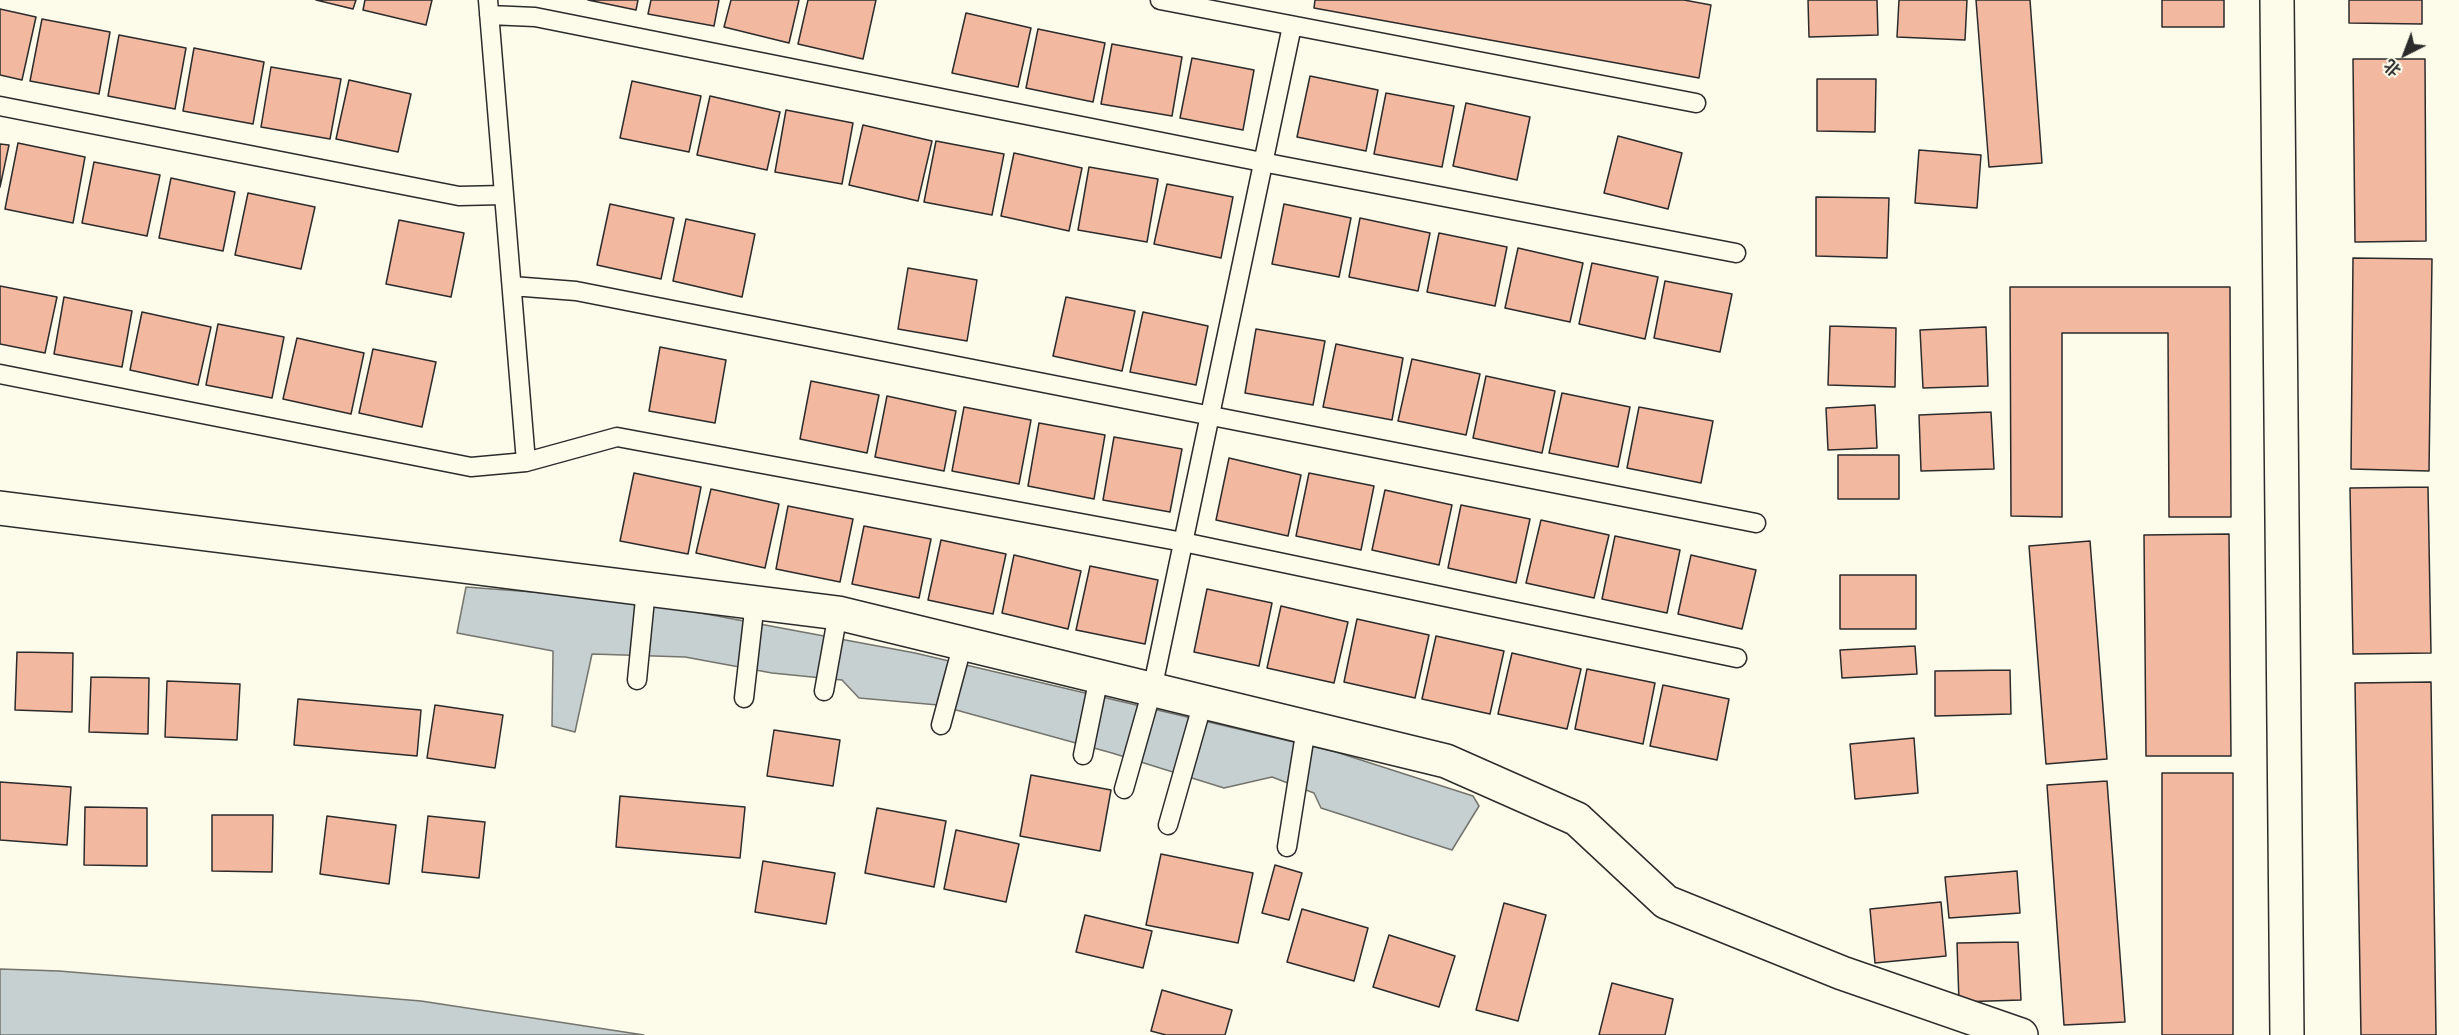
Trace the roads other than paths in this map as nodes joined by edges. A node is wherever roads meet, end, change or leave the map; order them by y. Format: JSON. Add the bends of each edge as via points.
{"nodes":[{"id":1,"x":1160,"y":0,"type":"edge"},
{"id":2,"x":2277,"y":0,"type":"edge"},
{"id":3,"x":489,"y":7,"type":"edge"},
{"id":4,"x":1292,"y":26,"type":"junction"},
{"id":5,"x":1696,"y":103,"type":"dead end"},
{"id":6,"x":0,"y":106,"type":"edge"},
{"id":7,"x":1262,"y":162,"type":"junction"},
{"id":8,"x":504,"y":195,"type":"junction"},
{"id":9,"x":1736,"y":253,"type":"dead end"},
{"id":10,"x":512,"y":286,"type":"junction"},
{"id":11,"x":0,"y":374,"type":"edge"},
{"id":12,"x":1209,"y":415,"type":"junction"},
{"id":13,"x":526,"y":462,"type":"junction"},
{"id":14,"x":0,"y":508,"type":"edge"},
{"id":15,"x":1756,"y":523,"type":"dead end"},
{"id":16,"x":1183,"y":542,"type":"junction"},
{"id":17,"x":646,"y":589,"type":"junction"},
{"id":18,"x":755,"y":602,"type":"junction"},
{"id":19,"x":838,"y":613,"type":"junction"},
{"id":20,"x":963,"y":644,"type":"junction"},
{"id":21,"x":1737,"y":658,"type":"dead end"},
{"id":22,"x":1099,"y":677,"type":"junction"},
{"id":23,"x":637,"y":680,"type":"dead end"},
{"id":24,"x":1152,"y":690,"type":"junction"},
{"id":25,"x":824,"y":691,"type":"dead end"},
{"id":26,"x":744,"y":698,"type":"dead end"},
{"id":27,"x":1203,"y":702,"type":"junction"},
{"id":28,"x":941,"y":725,"type":"dead end"},
{"id":29,"x":1306,"y":728,"type":"junction"},
{"id":30,"x":1083,"y":755,"type":"dead end"},
{"id":31,"x":1124,"y":789,"type":"dead end"},
{"id":32,"x":1168,"y":825,"type":"dead end"},
{"id":33,"x":1287,"y":847,"type":"dead end"},
{"id":34,"x":2021,"y":1035,"type":"edge"},
{"id":35,"x":2287,"y":1035,"type":"edge"}],
"edges":[{"from":1,"to":4,"type":"lane"},
{"from":2,"to":35,"type":"street"},
{"from":3,"to":7,"type":"lane"},
{"from":3,"to":8,"type":"lane"},
{"from":4,"to":5,"type":"lane"},
{"from":4,"to":7,"type":"lane"},
{"from":6,"to":8,"type":"lane","via":[[459,196]]},
{"from":7,"to":9,"type":"lane"},
{"from":7,"to":12,"type":"lane"},
{"from":8,"to":10,"type":"lane"},
{"from":10,"to":12,"type":"lane","via":[[576,291]]},
{"from":10,"to":13,"type":"lane"},
{"from":11,"to":13,"type":"lane","via":[[471,467]]},
{"from":12,"to":15,"type":"lane"},
{"from":12,"to":16,"type":"lane"},
{"from":13,"to":16,"type":"lane","via":[[617,437]]},
{"from":14,"to":17,"type":"street"},
{"from":16,"to":21,"type":"lane"},
{"from":16,"to":24,"type":"lane"},
{"from":17,"to":18,"type":"street"},
{"from":17,"to":23,"type":"lane"},
{"from":18,"to":19,"type":"street"},
{"from":18,"to":26,"type":"lane"},
{"from":19,"to":20,"type":"street"},
{"from":19,"to":25,"type":"lane"},
{"from":20,"to":22,"type":"street"},
{"from":20,"to":28,"type":"lane"},
{"from":22,"to":24,"type":"street"},
{"from":22,"to":30,"type":"lane"},
{"from":24,"to":27,"type":"street"},
{"from":24,"to":31,"type":"lane"},
{"from":27,"to":29,"type":"street"},
{"from":27,"to":32,"type":"lane"},
{"from":29,"to":33,"type":"lane"},
{"from":29,"to":34,"type":"street","via":[[1446,761],[1577,819],[1666,902],[1842,973]]}]}
